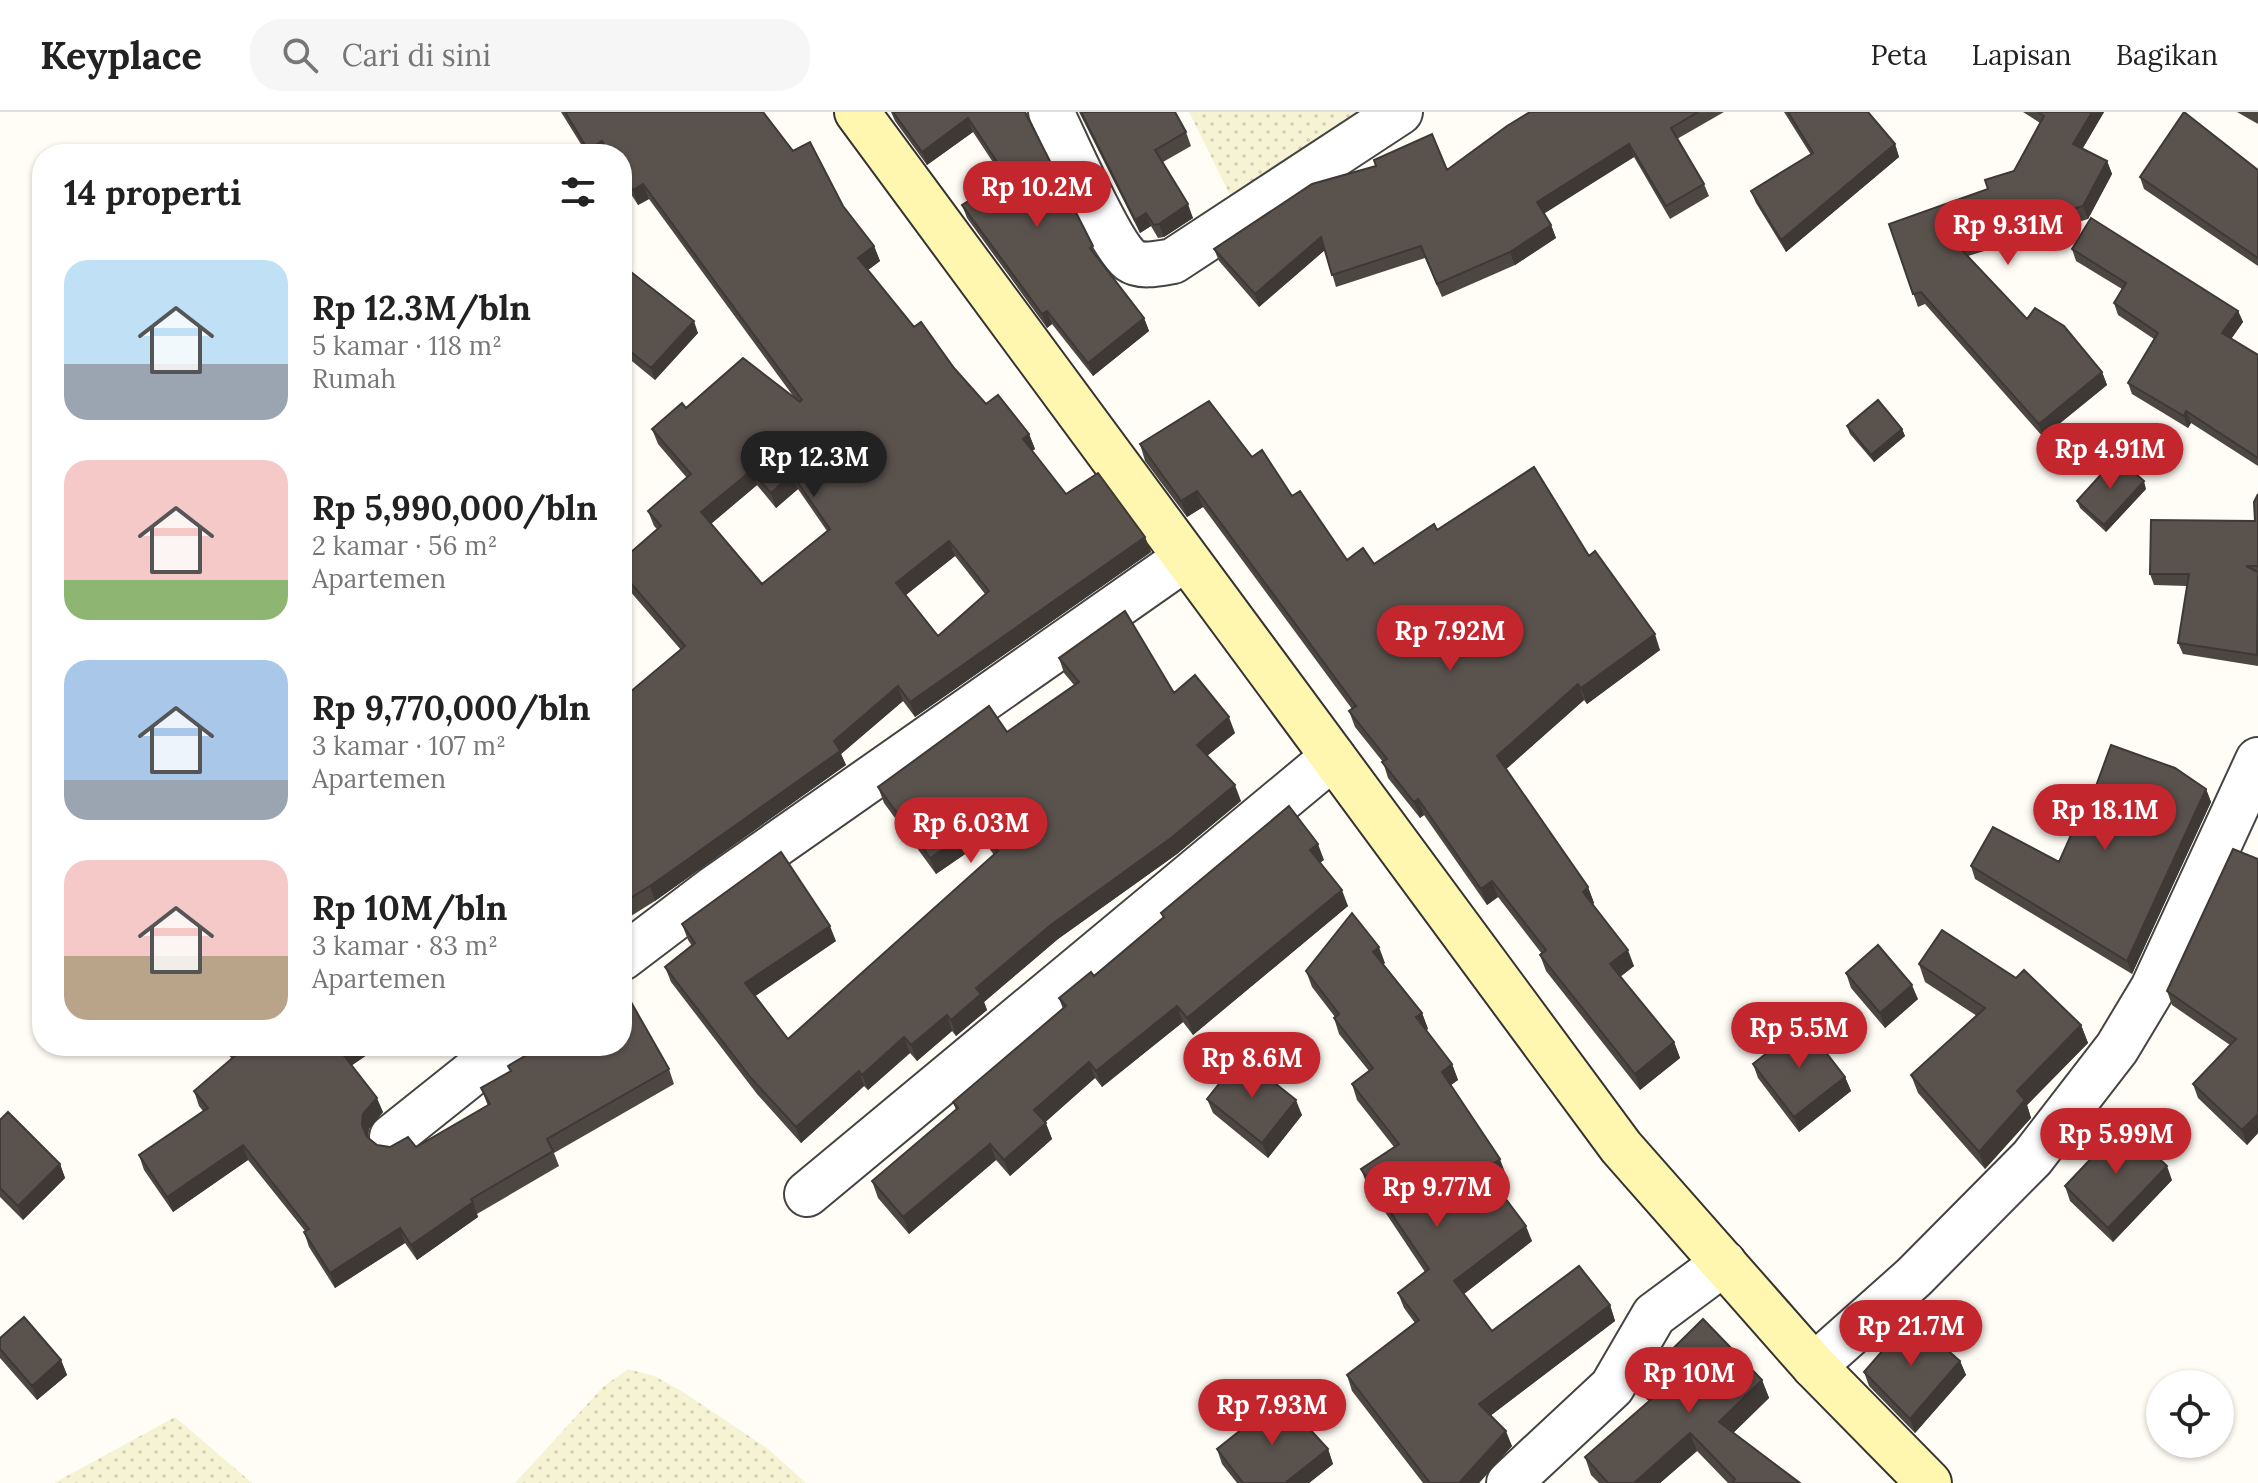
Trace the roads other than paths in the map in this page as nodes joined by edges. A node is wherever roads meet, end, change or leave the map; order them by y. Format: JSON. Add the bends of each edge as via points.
{"nodes":[{"id":1,"x":857,"y":112,"type":"edge"},
{"id":2,"x":1051,"y":112,"type":"edge"},
{"id":3,"x":1400,"y":112,"type":"edge"},
{"id":4,"x":1184,"y":559,"type":"junction"},
{"id":5,"x":1333,"y":757,"type":"junction"},
{"id":6,"x":2258,"y":760,"type":"edge"},
{"id":7,"x":632,"y":950,"type":"edge"},
{"id":8,"x":493,"y":1056,"type":"edge"},
{"id":9,"x":392,"y":1137,"type":"dead end"},
{"id":10,"x":807,"y":1194,"type":"dead end"},
{"id":11,"x":1724,"y":1263,"type":"junction"},
{"id":12,"x":1814,"y":1366,"type":"junction"},
{"id":13,"x":1509,"y":1483,"type":"edge"},
{"id":14,"x":1929,"y":1483,"type":"edge"}],
"edges":[{"from":1,"to":4,"type":"main road"},
{"from":2,"to":3,"type":"street","via":[[1115,241],[1131,260],[1148,264],[1173,261]]},
{"from":4,"to":5,"type":"main road"},
{"from":4,"to":7,"type":"street"},
{"from":5,"to":10,"type":"street"},
{"from":5,"to":11,"type":"main road","via":[[1621,1147]]},
{"from":6,"to":12,"type":"street","via":[[2153,988],[2117,1048],[2032,1158],[1914,1277]]},
{"from":8,"to":9,"type":"street"},
{"from":11,"to":12,"type":"main road"},
{"from":11,"to":13,"type":"street","via":[[1654,1315],[1612,1387]]},
{"from":12,"to":14,"type":"main road"}]}
